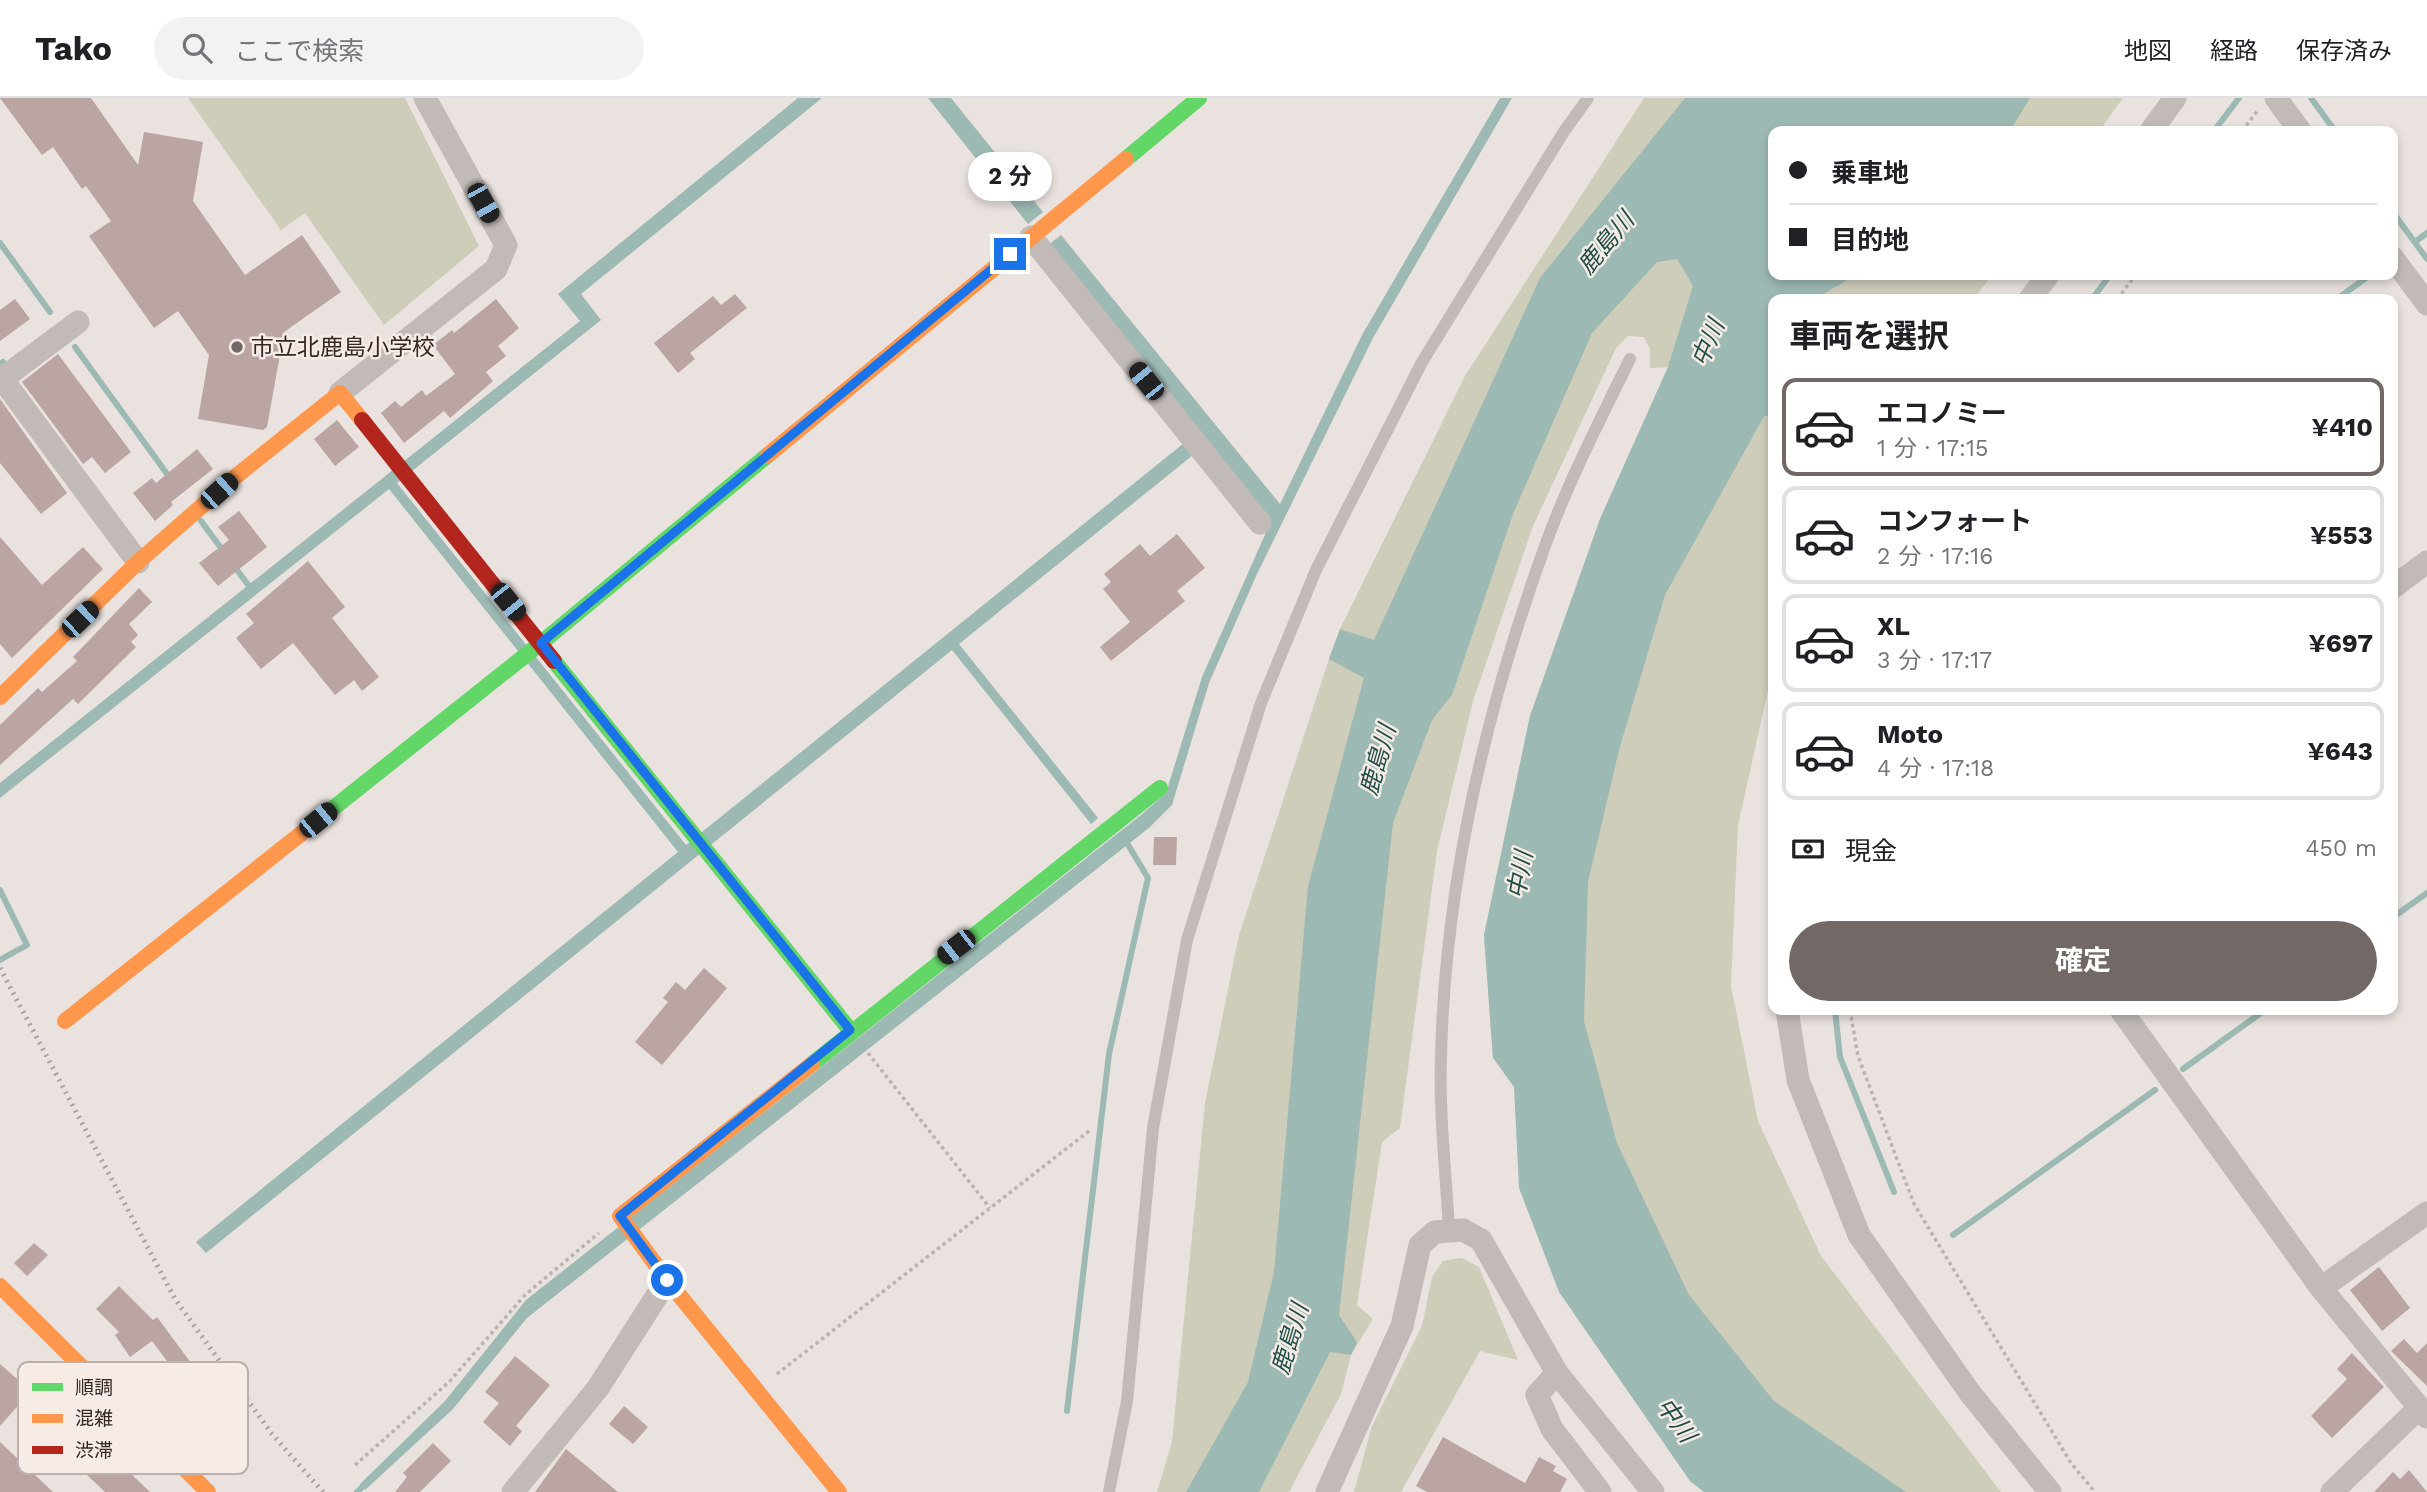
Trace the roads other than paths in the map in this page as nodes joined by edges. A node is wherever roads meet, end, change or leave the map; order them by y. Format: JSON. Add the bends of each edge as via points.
{"nodes":[{"id":1,"x":425,"y":98,"type":"edge"},
{"id":2,"x":1199,"y":98,"type":"edge"},
{"id":3,"x":1588,"y":98,"type":"edge"},
{"id":4,"x":2175,"y":98,"type":"edge"},
{"id":5,"x":2267,"y":104,"type":"edge"},
{"id":6,"x":2155,"y":126,"type":"edge"},
{"id":7,"x":2294,"y":126,"type":"edge"},
{"id":8,"x":1031,"y":237,"type":"junction"},
{"id":9,"x":2398,"y":265,"type":"edge"},
{"id":10,"x":2427,"y":304,"type":"edge"},
{"id":11,"x":78,"y":322,"type":"dead end"},
{"id":12,"x":1630,"y":359,"type":"dead end"},
{"id":13,"x":1,"y":378,"type":"edge"},
{"id":14,"x":340,"y":393,"type":"junction"},
{"id":15,"x":1261,"y":523,"type":"dead end"},
{"id":16,"x":138,"y":562,"type":"junction"},
{"id":17,"x":2427,"y":562,"type":"edge"},
{"id":18,"x":2398,"y":584,"type":"edge"},
{"id":19,"x":541,"y":643,"type":"junction"},
{"id":20,"x":0,"y":697,"type":"edge"},
{"id":21,"x":1160,"y":788,"type":"dead end"},
{"id":22,"x":1788,"y":1015,"type":"edge"},
{"id":23,"x":2125,"y":1015,"type":"edge"},
{"id":24,"x":65,"y":1021,"type":"dead end"},
{"id":25,"x":850,"y":1030,"type":"junction"},
{"id":26,"x":2427,"y":1213,"type":"edge"},
{"id":27,"x":1449,"y":1231,"type":"junction"},
{"id":28,"x":667,"y":1280,"type":"junction"},
{"id":29,"x":0,"y":1286,"type":"edge"},
{"id":30,"x":2321,"y":1288,"type":"junction"},
{"id":31,"x":77,"y":1362,"type":"edge"},
{"id":32,"x":1557,"y":1373,"type":"junction"},
{"id":33,"x":2423,"y":1413,"type":"edge"},
{"id":34,"x":190,"y":1474,"type":"edge"},
{"id":35,"x":208,"y":1492,"type":"edge"},
{"id":36,"x":513,"y":1492,"type":"edge"},
{"id":37,"x":839,"y":1492,"type":"edge"},
{"id":38,"x":1109,"y":1492,"type":"edge"},
{"id":39,"x":1327,"y":1492,"type":"edge"},
{"id":40,"x":1600,"y":1492,"type":"edge"},
{"id":41,"x":1653,"y":1492,"type":"edge"},
{"id":42,"x":2050,"y":1492,"type":"edge"},
{"id":43,"x":2332,"y":1492,"type":"edge"}],
"edges":[{"from":1,"to":14,"type":"street","via":[[506,245],[496,269]]},
{"from":2,"to":8,"type":"main road"},
{"from":3,"to":38,"type":"lane","via":[[1422,362],[1316,570],[1261,703],[1187,940],[1153,1128],[1127,1401]]},
{"from":4,"to":6,"type":"street"},
{"from":5,"to":7,"type":"street"},
{"from":8,"to":15,"type":"street"},
{"from":8,"to":19,"type":"main road"},
{"from":9,"to":10,"type":"street"},
{"from":11,"to":13,"type":"street"},
{"from":12,"to":27,"type":"lane","via":[[1546,544],[1497,688],[1465,836],[1448,958],[1441,1058]]},
{"from":13,"to":16,"type":"street"},
{"from":14,"to":16,"type":"main road"},
{"from":14,"to":19,"type":"main road"},
{"from":16,"to":20,"type":"main road"},
{"from":17,"to":18,"type":"street"},
{"from":19,"to":24,"type":"main road"},
{"from":19,"to":25,"type":"main road"},
{"from":21,"to":25,"type":"main road"},
{"from":22,"to":42,"type":"street","via":[[1798,1080],[1859,1235],[1970,1392]]},
{"from":23,"to":30,"type":"street"},
{"from":25,"to":28,"type":"main road","via":[[620,1216]]},
{"from":26,"to":30,"type":"street"},
{"from":27,"to":32,"type":"street","via":[[1463,1230],[1481,1240]]},
{"from":27,"to":39,"type":"street","via":[[1435,1232],[1420,1245],[1402,1326]]},
{"from":28,"to":36,"type":"street","via":[[598,1388]]},
{"from":28,"to":37,"type":"main road"},
{"from":29,"to":31,"type":"main road"},
{"from":30,"to":33,"type":"street"},
{"from":32,"to":40,"type":"street","via":[[1537,1395],[1552,1429]]},
{"from":32,"to":41,"type":"street"},
{"from":33,"to":43,"type":"street"},
{"from":34,"to":35,"type":"main road"}]}
